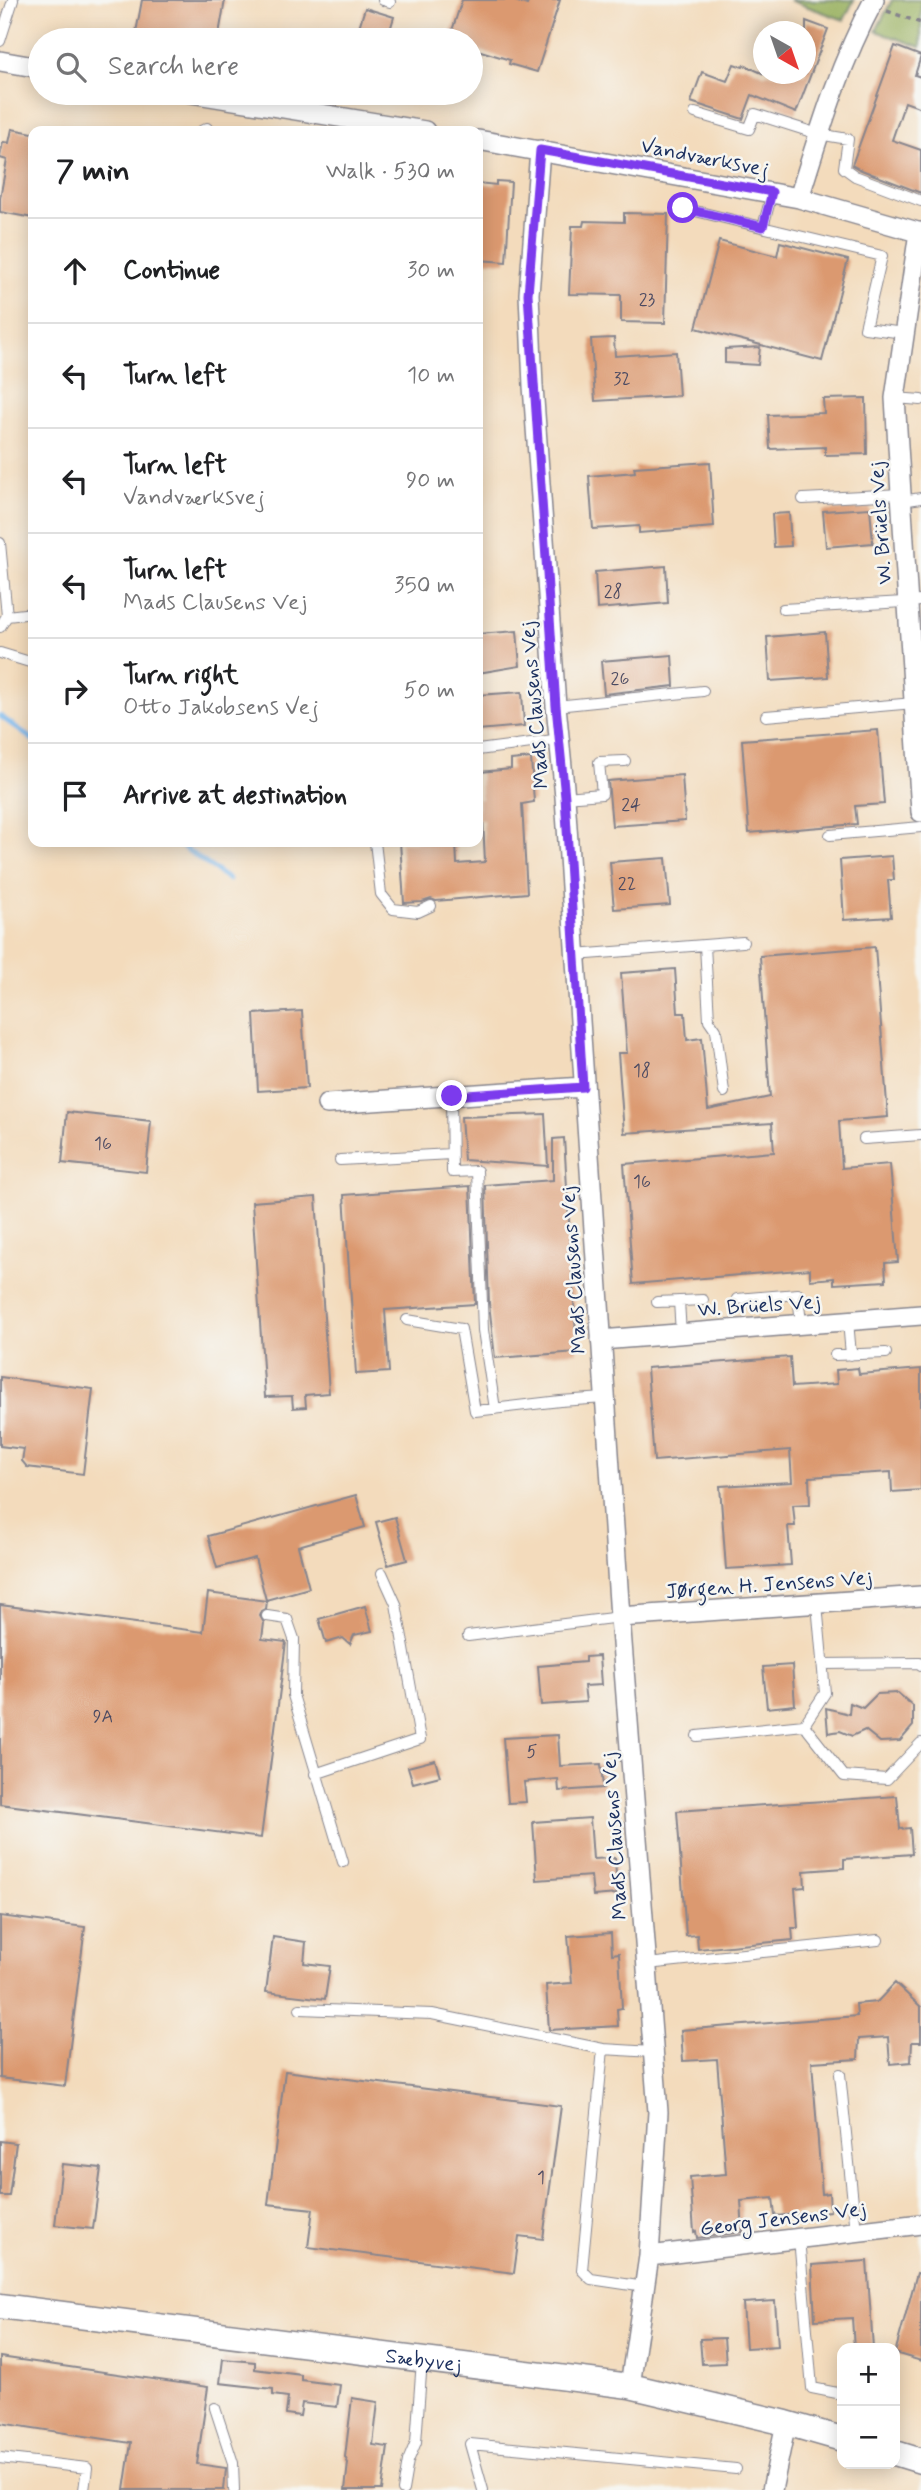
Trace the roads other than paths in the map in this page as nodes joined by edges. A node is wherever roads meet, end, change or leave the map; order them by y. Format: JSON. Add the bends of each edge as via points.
{"nodes":[{"id":1,"x":13,"y":0,"type":"edge"},
{"id":2,"x":874,"y":0,"type":"edge"},
{"id":3,"x":0,"y":41,"type":"edge"},
{"id":4,"x":0,"y":61,"type":"edge"},
{"id":5,"x":28,"y":66,"type":"edge"},
{"id":6,"x":265,"y":105,"type":"edge"},
{"id":7,"x":695,"y":113,"type":"dead end"},
{"id":8,"x":394,"y":126,"type":"edge"},
{"id":9,"x":818,"y":134,"type":"junction"},
{"id":10,"x":483,"y":141,"type":"edge"},
{"id":11,"x":540,"y":150,"type":"junction"},
{"id":12,"x":772,"y":192,"type":"junction"},
{"id":13,"x":799,"y":198,"type":"junction"},
{"id":14,"x":921,"y":201,"type":"edge"},
{"id":15,"x":683,"y":208,"type":"dead end"},
{"id":16,"x":763,"y":227,"type":"junction"},
{"id":17,"x":920,"y":233,"type":"edge"},
{"id":18,"x":904,"y":333,"type":"junction"},
{"id":19,"x":895,"y":398,"type":"junction"},
{"id":20,"x":921,"y":400,"type":"edge"},
{"id":21,"x":908,"y":498,"type":"edge"},
{"id":22,"x":803,"y":499,"type":"dead end"},
{"id":23,"x":0,"y":543,"type":"edge"},
{"id":24,"x":914,"y":601,"type":"edge"},
{"id":25,"x":783,"y":609,"type":"dead end"},
{"id":26,"x":28,"y":614,"type":"edge"},
{"id":27,"x":7,"y":616,"type":"junction"},
{"id":28,"x":0,"y":627,"type":"edge"},
{"id":29,"x":0,"y":653,"type":"edge"},
{"id":30,"x":28,"y":661,"type":"edge"},
{"id":31,"x":703,"y":691,"type":"dead end"},
{"id":32,"x":914,"y":703,"type":"junction"},
{"id":33,"x":556,"y":706,"type":"junction"},
{"id":34,"x":766,"y":716,"type":"dead end"},
{"id":35,"x":561,"y":739,"type":"junction"},
{"id":36,"x":483,"y":749,"type":"edge"},
{"id":37,"x":625,"y":761,"type":"dead end"},
{"id":38,"x":565,"y":797,"type":"junction"},
{"id":39,"x":921,"y":812,"type":"edge"},
{"id":40,"x":921,"y":827,"type":"edge"},
{"id":41,"x":830,"y":835,"type":"dead end"},
{"id":42,"x":376,"y":847,"type":"edge"},
{"id":43,"x":431,"y":906,"type":"dead end"},
{"id":44,"x":743,"y":942,"type":"dead end"},
{"id":45,"x":705,"y":945,"type":"junction"},
{"id":46,"x":575,"y":955,"type":"junction"},
{"id":47,"x":583,"y":1087,"type":"junction"},
{"id":48,"x":724,"y":1091,"type":"dead end"},
{"id":49,"x":452,"y":1096,"type":"junction"},
{"id":50,"x":327,"y":1104,"type":"dead end"},
{"id":51,"x":921,"y":1135,"type":"edge"},
{"id":52,"x":864,"y":1139,"type":"dead end"},
{"id":53,"x":452,"y":1154,"type":"junction"},
{"id":54,"x":340,"y":1160,"type":"dead end"},
{"id":55,"x":737,"y":1299,"type":"dead end"},
{"id":56,"x":703,"y":1300,"type":"dead end"},
{"id":57,"x":679,"y":1301,"type":"junction"},
{"id":58,"x":657,"y":1302,"type":"dead end"},
{"id":59,"x":921,"y":1315,"type":"edge"},
{"id":60,"x":407,"y":1320,"type":"dead end"},
{"id":61,"x":848,"y":1321,"type":"junction"},
{"id":62,"x":802,"y":1324,"type":"junction"},
{"id":63,"x":681,"y":1334,"type":"junction"},
{"id":64,"x":601,"y":1340,"type":"junction"},
{"id":65,"x":886,"y":1353,"type":"dead end"},
{"id":66,"x":835,"y":1355,"type":"dead end"},
{"id":67,"x":851,"y":1355,"type":"junction"},
{"id":68,"x":605,"y":1398,"type":"junction"},
{"id":69,"x":495,"y":1409,"type":"junction"},
{"id":70,"x":382,"y":1573,"type":"dead end"},
{"id":71,"x":921,"y":1597,"type":"edge"},
{"id":72,"x":817,"y":1604,"type":"junction"},
{"id":73,"x":267,"y":1616,"type":"dead end"},
{"id":74,"x":620,"y":1617,"type":"junction"},
{"id":75,"x":468,"y":1636,"type":"dead end"},
{"id":76,"x":822,"y":1664,"type":"junction"},
{"id":77,"x":921,"y":1665,"type":"edge"},
{"id":78,"x":804,"y":1725,"type":"junction"},
{"id":79,"x":697,"y":1736,"type":"dead end"},
{"id":80,"x":921,"y":1743,"type":"edge"},
{"id":81,"x":315,"y":1774,"type":"junction"},
{"id":82,"x":343,"y":1862,"type":"dead end"},
{"id":83,"x":878,"y":1940,"type":"dead end"},
{"id":84,"x":647,"y":1964,"type":"junction"},
{"id":85,"x":300,"y":2009,"type":"dead end"},
{"id":86,"x":603,"y":2049,"type":"junction"},
{"id":87,"x":653,"y":2052,"type":"junction"},
{"id":88,"x":840,"y":2074,"type":"dead end"},
{"id":89,"x":921,"y":2224,"type":"edge"},
{"id":90,"x":856,"y":2232,"type":"junction"},
{"id":91,"x":799,"y":2238,"type":"junction"},
{"id":92,"x":649,"y":2256,"type":"junction"},
{"id":93,"x":645,"y":2287,"type":"junction"},
{"id":94,"x":0,"y":2306,"type":"edge"},
{"id":95,"x":422,"y":2360,"type":"junction"},
{"id":96,"x":630,"y":2386,"type":"junction"},
{"id":97,"x":837,"y":2393,"type":"edge"},
{"id":98,"x":215,"y":2408,"type":"dead end"},
{"id":99,"x":786,"y":2423,"type":"junction"},
{"id":100,"x":837,"y":2438,"type":"edge"},
{"id":101,"x":900,"y":2455,"type":"edge"},
{"id":102,"x":0,"y":2458,"type":"edge"},
{"id":103,"x":921,"y":2461,"type":"edge"},
{"id":104,"x":736,"y":2469,"type":"dead end"},
{"id":105,"x":84,"y":2490,"type":"edge"},
{"id":106,"x":234,"y":2490,"type":"edge"},
{"id":107,"x":403,"y":2490,"type":"edge"},
{"id":108,"x":483,"y":2490,"type":"edge"},
{"id":109,"x":772,"y":2490,"type":"edge"}],
"edges":[{"from":1,"to":3,"type":"lane"},
{"from":2,"to":9,"type":"street","via":[[829,98]]},
{"from":4,"to":5,"type":"street"},
{"from":6,"to":8,"type":"street"},
{"from":7,"to":9,"type":"lane","via":[[749,130],[755,114]]},
{"from":9,"to":13,"type":"street"},
{"from":9,"to":14,"type":"lane","via":[[848,139],[844,168],[855,176]]},
{"from":10,"to":11,"type":"street","name":"Vandværksvej"},
{"from":11,"to":12,"type":"street","name":"Vandværksvej"},
{"from":11,"to":33,"type":"street","name":"Mads Clausens Vej","via":[[528,294]]},
{"from":12,"to":13,"type":"street","name":"Vandværksvej"},
{"from":12,"to":16,"type":"lane"},
{"from":13,"to":17,"type":"street","name":"Vandværksvej"},
{"from":15,"to":16,"type":"lane"},
{"from":16,"to":18,"type":"lane","via":[[881,256],[865,328]]},
{"from":17,"to":18,"type":"street","name":"W. Brüels Vej"},
{"from":18,"to":19,"type":"street","name":"W. Brüels Vej"},
{"from":19,"to":20,"type":"lane"},
{"from":19,"to":21,"type":"street","name":"W. Brüels Vej"},
{"from":21,"to":22,"type":"lane"},
{"from":21,"to":24,"type":"street","name":"W. Brüels Vej"},
{"from":23,"to":27,"type":"lane"},
{"from":24,"to":25,"type":"lane"},
{"from":24,"to":32,"type":"street","name":"W. Brüels Vej"},
{"from":26,"to":27,"type":"lane"},
{"from":27,"to":28,"type":"lane"},
{"from":29,"to":30,"type":"lane"},
{"from":31,"to":33,"type":"lane"},
{"from":32,"to":34,"type":"lane"},
{"from":32,"to":39,"type":"street","name":"W. Brüels Vej"},
{"from":33,"to":35,"type":"street","name":"Mads Clausens Vej"},
{"from":35,"to":36,"type":"lane"},
{"from":35,"to":38,"type":"street","name":"Mads Clausens Vej"},
{"from":37,"to":38,"type":"lane","via":[[599,762],[603,794]]},
{"from":38,"to":46,"type":"street","name":"Mads Clausens Vej"},
{"from":40,"to":41,"type":"lane"},
{"from":42,"to":43,"type":"lane","via":[[381,894],[393,909],[418,912]]},
{"from":44,"to":45,"type":"lane"},
{"from":45,"to":46,"type":"lane"},
{"from":45,"to":48,"type":"lane","via":[[709,1020],[716,1030]]},
{"from":46,"to":47,"type":"street","name":"Mads Clausens Vej"},
{"from":47,"to":49,"type":"street"},
{"from":47,"to":64,"type":"street","name":"Mads Clausens Vej"},
{"from":49,"to":50,"type":"street"},
{"from":49,"to":53,"type":"lane"},
{"from":51,"to":52,"type":"lane"},
{"from":53,"to":54,"type":"lane"},
{"from":53,"to":69,"type":"lane","via":[[452,1172],[477,1171],[483,1330]]},
{"from":55,"to":62,"type":"lane","via":[[799,1294]]},
{"from":56,"to":57,"type":"lane"},
{"from":57,"to":58,"type":"lane"},
{"from":57,"to":63,"type":"lane"},
{"from":59,"to":61,"type":"street","name":"W. Brüels Vej"},
{"from":60,"to":69,"type":"lane","via":[[461,1329],[475,1411]]},
{"from":61,"to":62,"type":"street","name":"W. Brüels Vej"},
{"from":61,"to":67,"type":"lane"},
{"from":62,"to":63,"type":"street","name":"W. Brüels Vej"},
{"from":63,"to":64,"type":"street","name":"W. Brüels Vej"},
{"from":64,"to":68,"type":"street","name":"Mads Clausens Vej"},
{"from":65,"to":67,"type":"lane"},
{"from":66,"to":67,"type":"lane"},
{"from":68,"to":69,"type":"lane"},
{"from":68,"to":74,"type":"street","name":"Mads Clausens Vej"},
{"from":70,"to":81,"type":"lane","via":[[396,1604],[420,1739]]},
{"from":71,"to":72,"type":"street","name":"Jørgen H. Jensens Vej"},
{"from":72,"to":74,"type":"street","name":"Jørgen H. Jensens Vej"},
{"from":72,"to":76,"type":"lane"},
{"from":73,"to":81,"type":"lane","via":[[287,1619],[295,1639],[293,1695]]},
{"from":74,"to":75,"type":"lane"},
{"from":74,"to":84,"type":"street","name":"Mads Clausens Vej"},
{"from":76,"to":77,"type":"lane"},
{"from":76,"to":78,"type":"lane","via":[[825,1693]]},
{"from":78,"to":79,"type":"lane"},
{"from":78,"to":80,"type":"lane","via":[[844,1776],[887,1779]]},
{"from":81,"to":82,"type":"lane"},
{"from":83,"to":84,"type":"lane"},
{"from":84,"to":87,"type":"street","name":"Mads Clausens Vej"},
{"from":85,"to":86,"type":"lane","via":[[432,2014]]},
{"from":86,"to":87,"type":"lane"},
{"from":86,"to":93,"type":"lane","via":[[582,2270],[591,2279]]},
{"from":87,"to":92,"type":"street","name":"Mads Clausens Vej","via":[[658,2112]]},
{"from":88,"to":90,"type":"lane"},
{"from":89,"to":90,"type":"street","name":"Georg Jensens Vej"},
{"from":90,"to":91,"type":"street","name":"Georg Jensens Vej"},
{"from":91,"to":92,"type":"street","name":"Georg Jensens Vej"},
{"from":91,"to":97,"type":"lane","via":[[813,2388]]},
{"from":92,"to":93,"type":"street","name":"Mads Clausens Vej"},
{"from":93,"to":96,"type":"street","name":"Mads Clausens Vej"},
{"from":94,"to":95,"type":"street","name":"Sæbyvej"},
{"from":95,"to":96,"type":"street","name":"Sæbyvej"},
{"from":95,"to":107,"type":"lane","via":[[416,2442]]},
{"from":96,"to":99,"type":"street","name":"Sæbyvej"},
{"from":98,"to":106,"type":"lane","via":[[233,2463]]},
{"from":99,"to":100,"type":"street","name":"Sæbyvej"},
{"from":99,"to":109,"type":"street"},
{"from":101,"to":103,"type":"street"},
{"from":102,"to":105,"type":"lane","via":[[87,2468]]},
{"from":104,"to":108,"type":"lane","via":[[470,2444]]}]}
